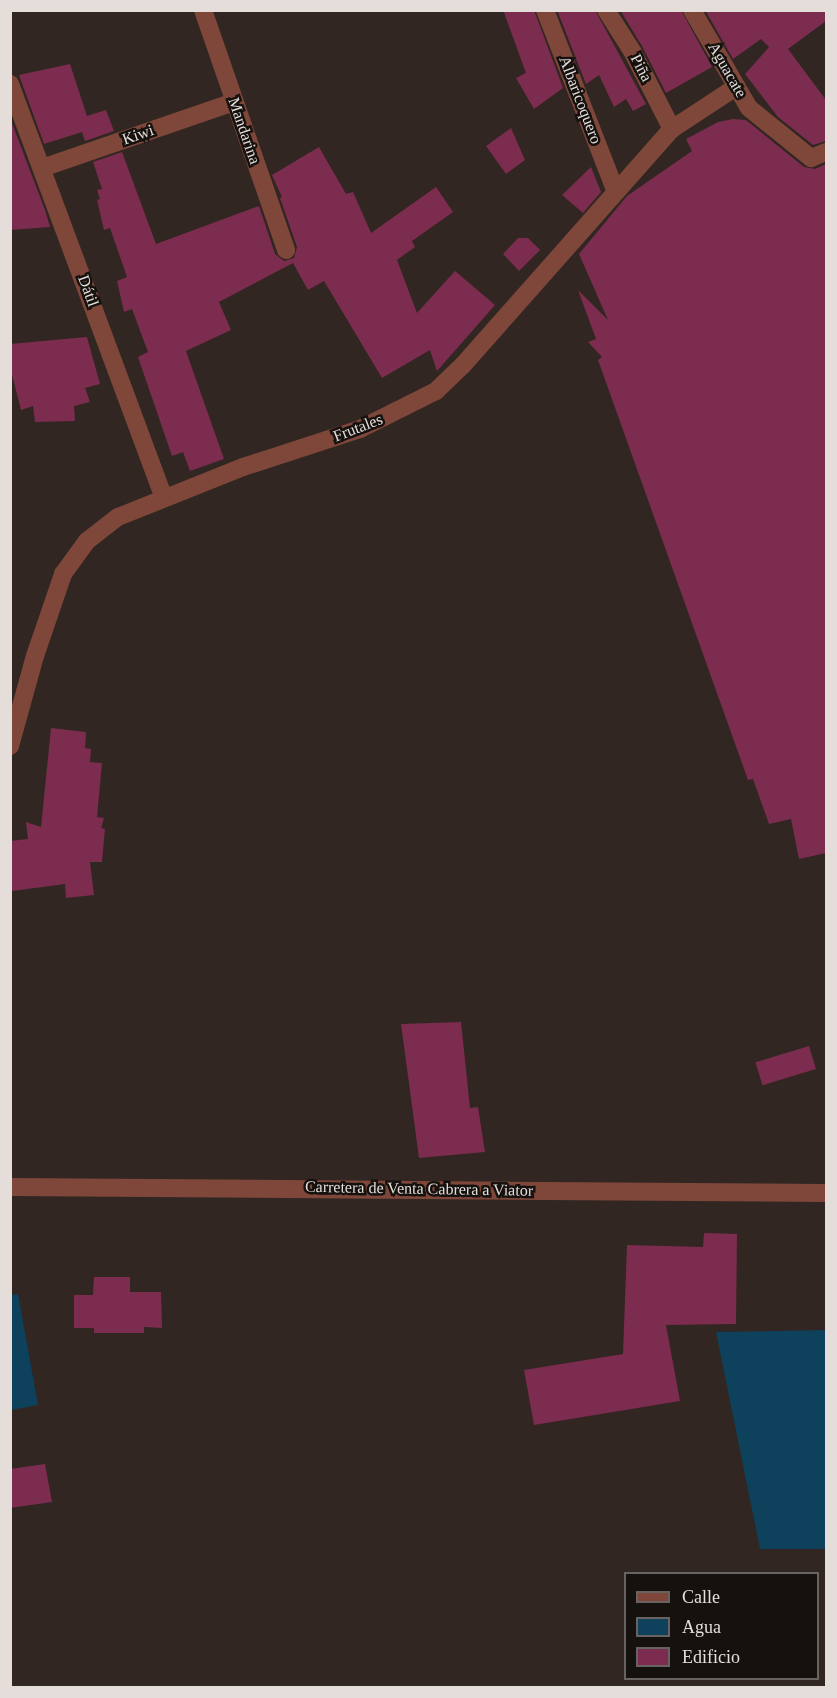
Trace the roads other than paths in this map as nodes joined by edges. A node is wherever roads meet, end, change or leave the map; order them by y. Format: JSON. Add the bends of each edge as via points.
{"nodes":[{"id":1,"x":203,"y":10,"type":"edge"},
{"id":2,"x":545,"y":10,"type":"edge"},
{"id":3,"x":606,"y":10,"type":"edge"},
{"id":4,"x":692,"y":10,"type":"edge"},
{"id":5,"x":10,"y":84,"type":"edge"},
{"id":6,"x":736,"y":87,"type":"junction"},
{"id":7,"x":234,"y":102,"type":"junction"},
{"id":8,"x":672,"y":129,"type":"junction"},
{"id":9,"x":826,"y":152,"type":"edge"},
{"id":10,"x":42,"y":168,"type":"junction"},
{"id":11,"x":615,"y":190,"type":"junction"},
{"id":12,"x":285,"y":250,"type":"dead end"},
{"id":13,"x":164,"y":498,"type":"junction"},
{"id":14,"x":10,"y":746,"type":"edge"},
{"id":15,"x":10,"y":1187,"type":"edge"},
{"id":16,"x":826,"y":1193,"type":"edge"}],
"edges":[{"from":1,"to":7,"type":"street","name":"Mandarina"},
{"from":2,"to":11,"type":"street","name":"Albaricoquero"},
{"from":3,"to":8,"type":"street","name":"Piña"},
{"from":4,"to":6,"type":"street","name":"Aguacate"},
{"from":5,"to":10,"type":"street","name":"Dátil"},
{"from":6,"to":8,"type":"street","name":"Frutales"},
{"from":6,"to":9,"type":"street","name":"Aguacate","via":[[749,108],[811,159]]},
{"from":7,"to":10,"type":"street","name":"Kiwi"},
{"from":7,"to":12,"type":"street","name":"Mandarina"},
{"from":8,"to":11,"type":"street","name":"Frutales"},
{"from":10,"to":13,"type":"street","name":"Dátil"},
{"from":11,"to":13,"type":"street","name":"Frutales","via":[[436,391],[360,429],[243,467]]},
{"from":13,"to":14,"type":"street","name":"Frutales","via":[[118,517],[87,541],[63,574],[34,656]]},
{"from":15,"to":16,"type":"street","name":"Carretera de Venta Cabrera a Viator"}]}
